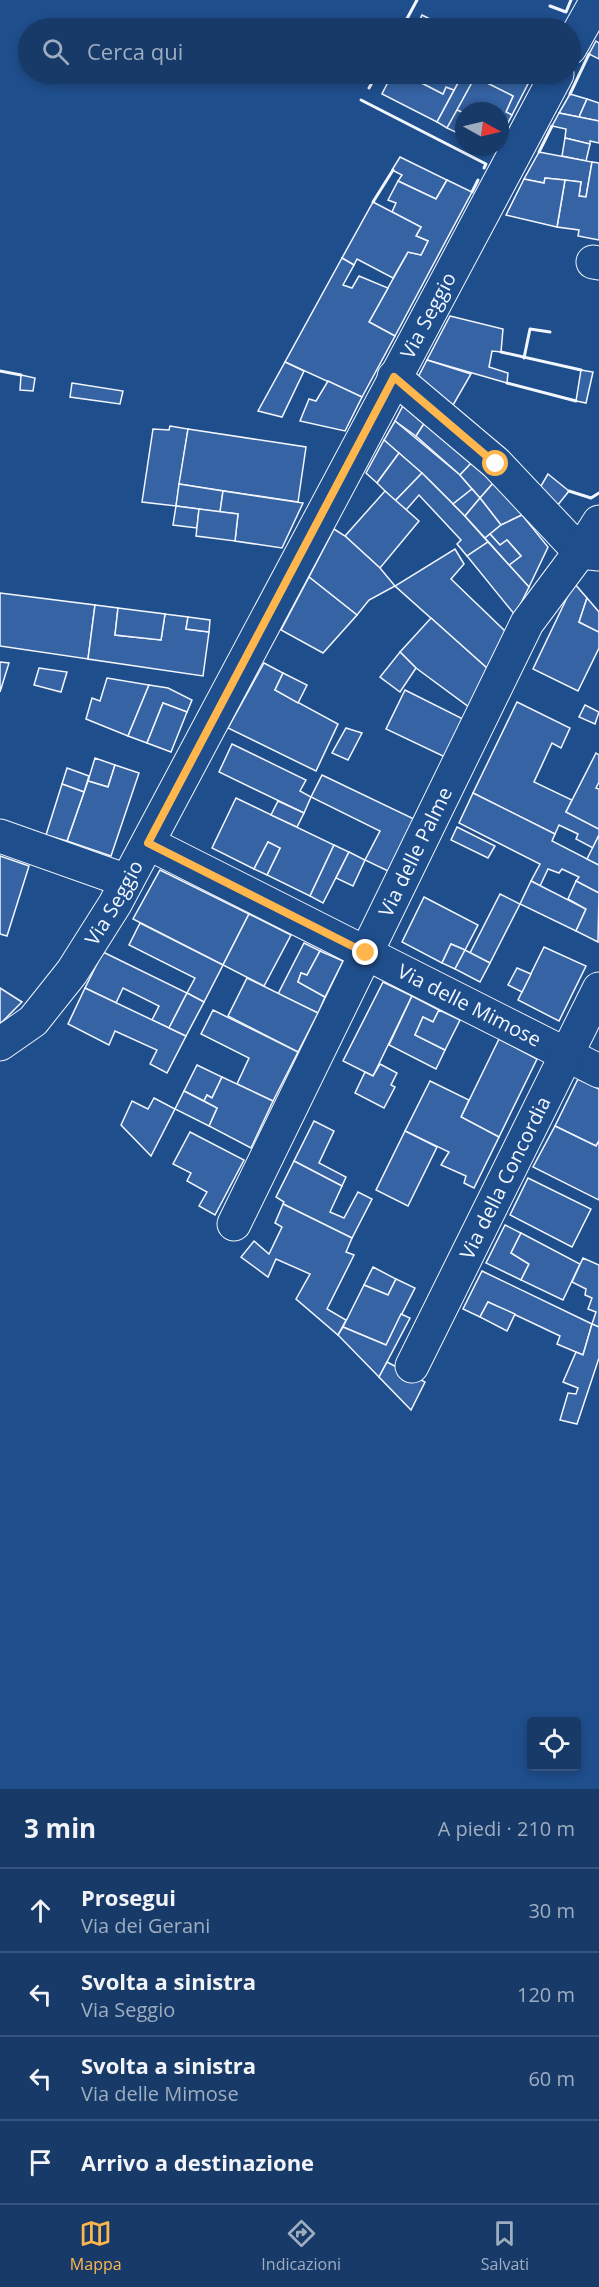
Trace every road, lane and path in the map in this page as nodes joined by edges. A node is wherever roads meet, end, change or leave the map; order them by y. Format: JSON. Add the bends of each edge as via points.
{"nodes":[{"id":1,"x":597,"y":0,"type":"edge"},
{"id":2,"x":581,"y":28,"type":"edge"},
{"id":3,"x":552,"y":84,"type":"edge"},
{"id":4,"x":394,"y":377,"type":"junction"},
{"id":5,"x":599,"y":522,"type":"edge"},
{"id":6,"x":590,"y":553,"type":"edge"},
{"id":7,"x":0,"y":836,"type":"edge"},
{"id":8,"x":148,"y":843,"type":"junction"},
{"id":9,"x":127,"y":881,"type":"junction"},
{"id":10,"x":366,"y":953,"type":"junction"},
{"id":11,"x":599,"y":989,"type":"edge"},
{"id":12,"x":0,"y":1044,"type":"edge"},
{"id":13,"x":566,"y":1054,"type":"junction"},
{"id":14,"x":599,"y":1071,"type":"edge"},
{"id":15,"x":234,"y":1224,"type":"dead end"},
{"id":16,"x":412,"y":1366,"type":"dead end"}],
"edges":[{"from":1,"to":2,"type":"street"},
{"from":3,"to":4,"type":"street","name":"Via Seggio"},
{"from":4,"to":6,"type":"street","via":[[496,464]]},
{"from":4,"to":8,"type":"street","name":"Via Seggio"},
{"from":5,"to":6,"type":"street","name":"Via delle Palme"},
{"from":6,"to":10,"type":"street","name":"Via delle Palme","via":[[527,623]]},
{"from":7,"to":9,"type":"street"},
{"from":8,"to":9,"type":"street","name":"Via Seggio"},
{"from":8,"to":10,"type":"street","name":"Via delle Mimose"},
{"from":9,"to":12,"type":"street","name":"Via Seggio","via":[[72,972],[33,1021]]},
{"from":10,"to":13,"type":"street","name":"Via delle Mimose"},
{"from":10,"to":15,"type":"street","name":"Via delle Palme"},
{"from":11,"to":13,"type":"street","name":"Via della Concordia"},
{"from":13,"to":14,"type":"street","name":"Via delle Mimose"},
{"from":13,"to":16,"type":"street","name":"Via della Concordia"}]}
